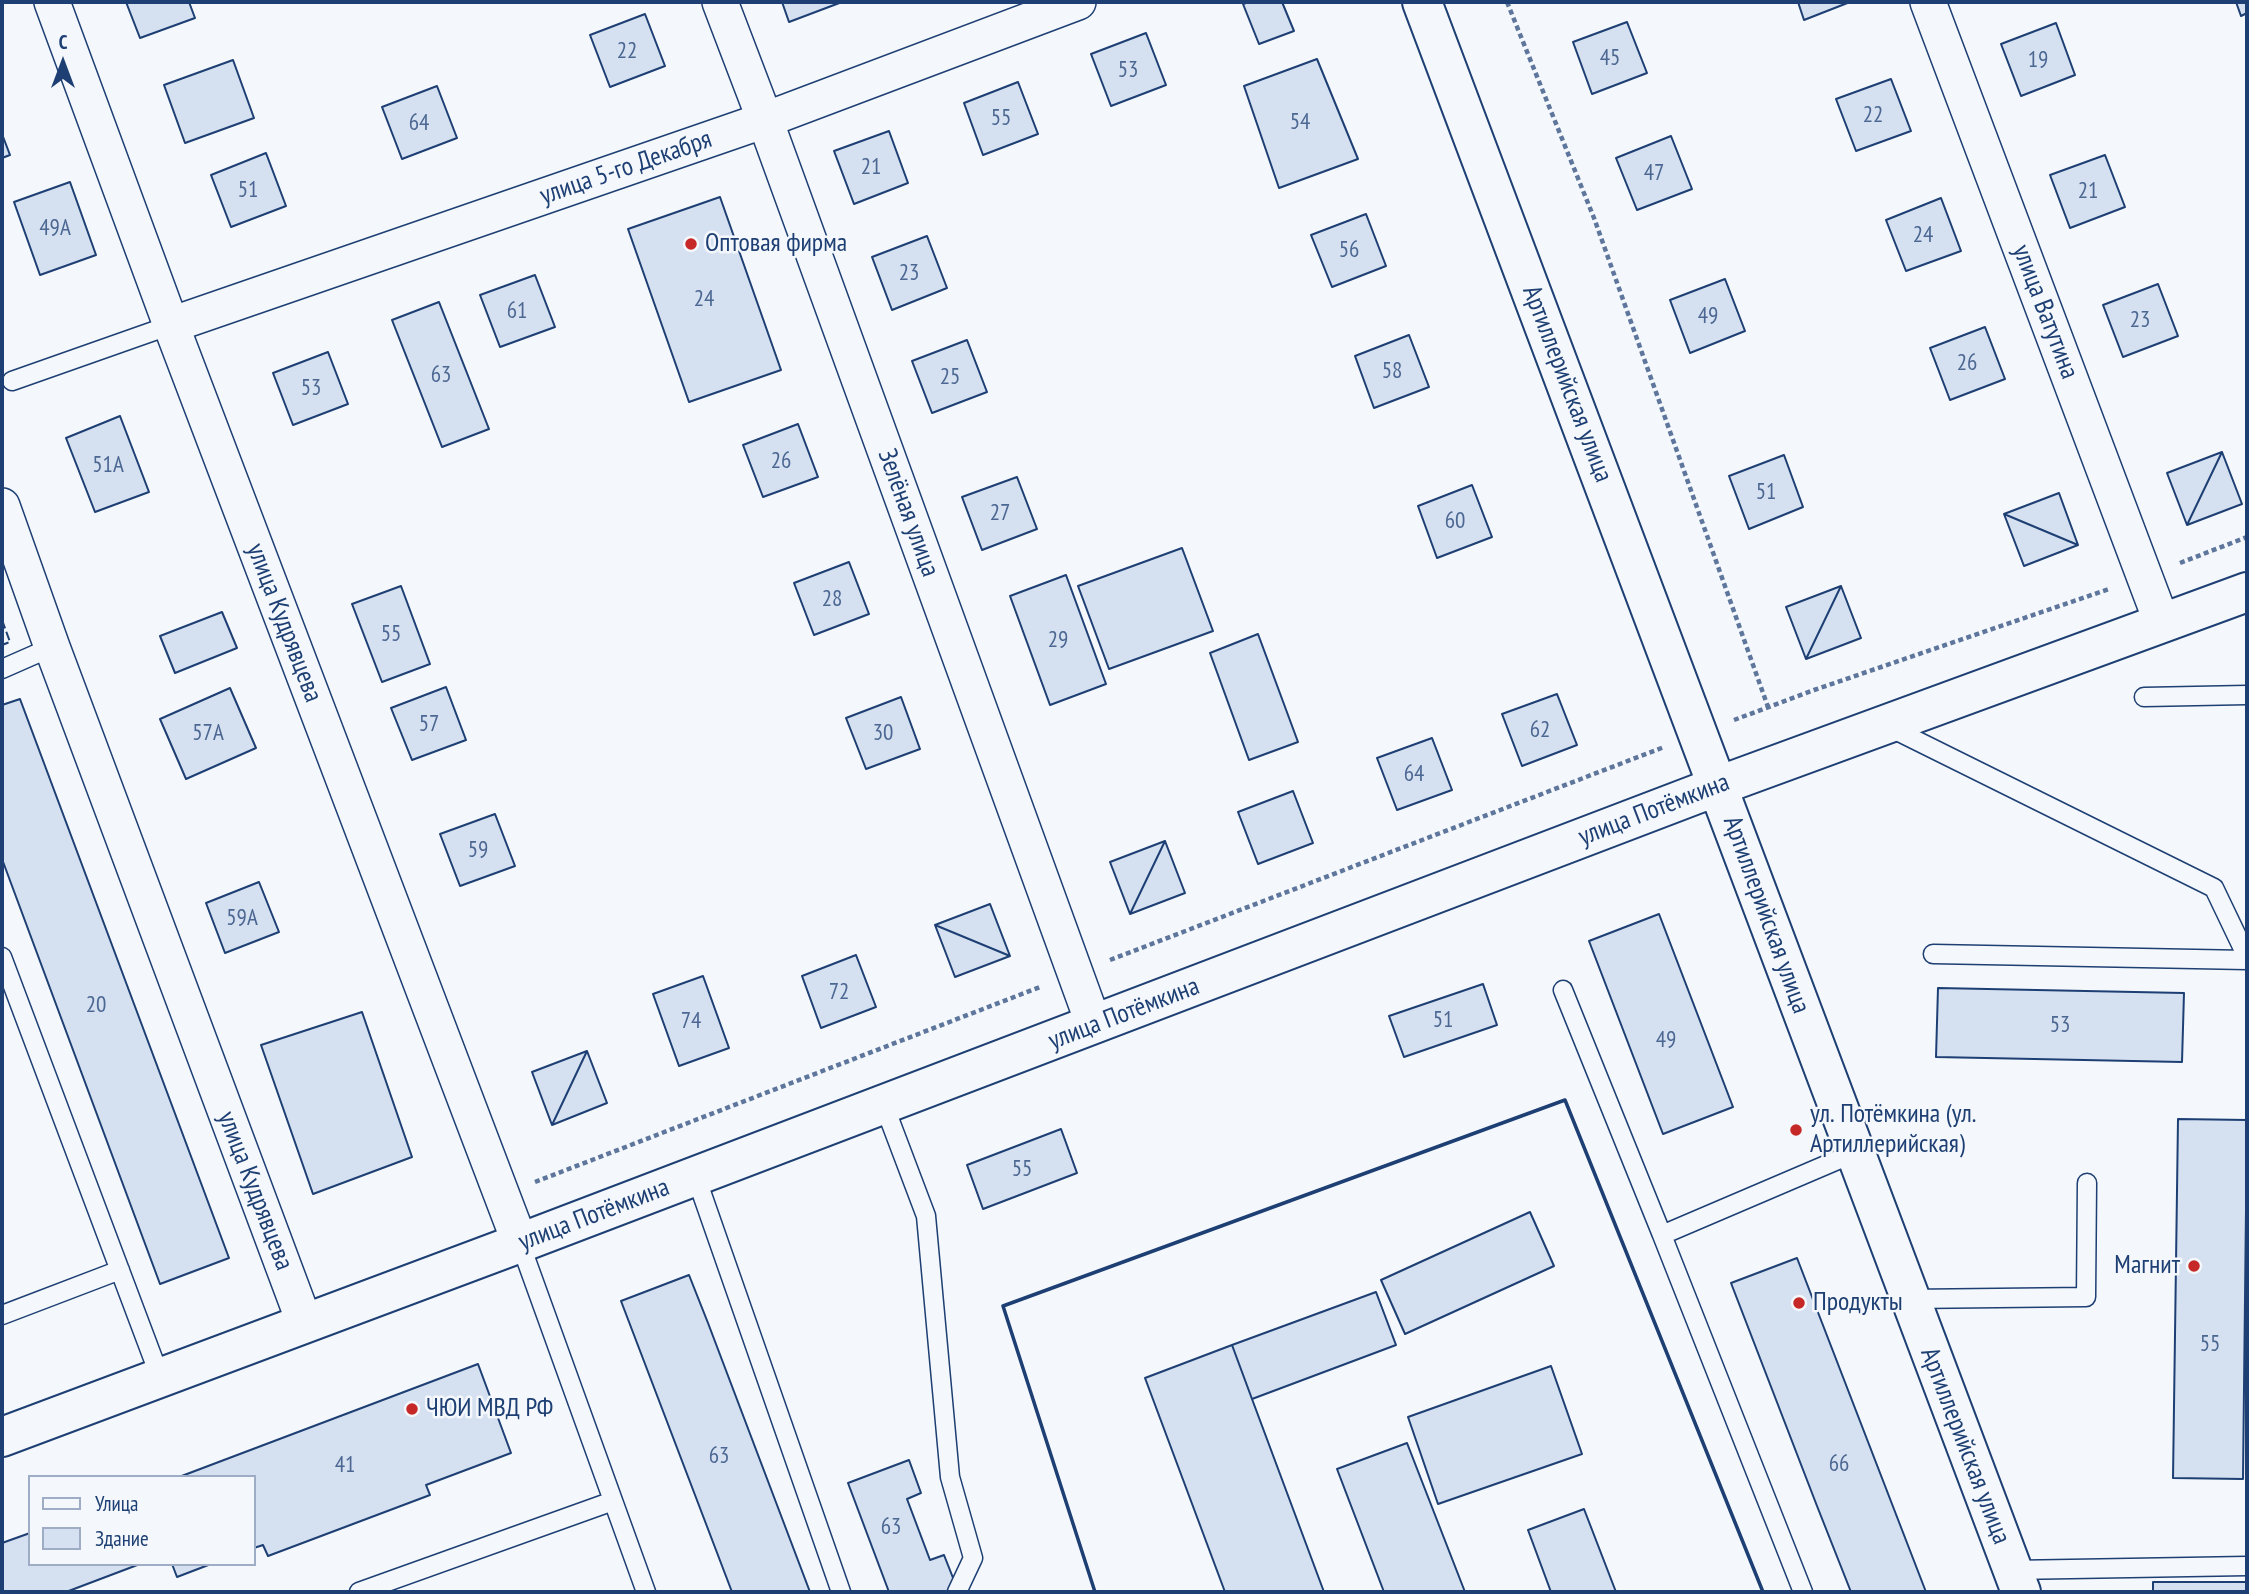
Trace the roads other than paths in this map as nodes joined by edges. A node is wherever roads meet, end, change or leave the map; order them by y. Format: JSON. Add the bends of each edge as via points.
{"nodes":[{"id":1,"x":52,"y":2,"type":"edge"},
{"id":2,"x":720,"y":2,"type":"edge"},
{"id":3,"x":1078,"y":2,"type":"edge"},
{"id":4,"x":1422,"y":2,"type":"edge"},
{"id":5,"x":1928,"y":2,"type":"edge"},
{"id":6,"x":765,"y":120,"type":"junction"},
{"id":7,"x":171,"y":325,"type":"junction"},
{"id":8,"x":12,"y":381,"type":"dead end"},
{"id":9,"x":2,"y":506,"type":"edge"},
{"id":10,"x":2247,"y":592,"type":"edge"},
{"id":11,"x":2162,"y":623,"type":"junction"},
{"id":12,"x":52,"y":647,"type":"junction"},
{"id":13,"x":2,"y":668,"type":"edge"},
{"id":14,"x":2247,"y":695,"type":"edge"},
{"id":15,"x":2144,"y":697,"type":"dead end"},
{"id":16,"x":1884,"y":725,"type":"junction"},
{"id":17,"x":1717,"y":786,"type":"junction"},
{"id":18,"x":1933,"y":954,"type":"dead end"},
{"id":19,"x":2,"y":957,"type":"edge"},
{"id":20,"x":2247,"y":958,"type":"edge"},
{"id":21,"x":1563,"y":990,"type":"dead end"},
{"id":22,"x":1094,"y":1025,"type":"junction"},
{"id":23,"x":884,"y":1105,"type":"junction"},
{"id":24,"x":1854,"y":1153,"type":"junction"},
{"id":25,"x":696,"y":1177,"type":"junction"},
{"id":26,"x":2087,"y":1183,"type":"dead end"},
{"id":27,"x":1662,"y":1235,"type":"junction"},
{"id":28,"x":520,"y":1243,"type":"junction"},
{"id":29,"x":120,"y":1270,"type":"junction"},
{"id":30,"x":1909,"y":1299,"type":"junction"},
{"id":31,"x":2,"y":1315,"type":"edge"},
{"id":32,"x":305,"y":1324,"type":"junction"},
{"id":33,"x":160,"y":1377,"type":"junction"},
{"id":34,"x":2,"y":1437,"type":"edge"},
{"id":35,"x":613,"y":1501,"type":"junction"},
{"id":36,"x":2247,"y":1566,"type":"edge"},
{"id":37,"x":2016,"y":1581,"type":"edge"},
{"id":38,"x":359,"y":1592,"type":"edge"},
{"id":39,"x":646,"y":1592,"type":"edge"},
{"id":40,"x":841,"y":1592,"type":"edge"},
{"id":41,"x":957,"y":1592,"type":"edge"},
{"id":42,"x":1802,"y":1592,"type":"edge"}],
"edges":[{"from":1,"to":7,"type":"street","name":"улица Кудрявцева"},
{"from":2,"to":6,"type":"street","name":"Зелёная улица"},
{"from":3,"to":6,"type":"street","name":"улица 5-го Декабря"},
{"from":4,"to":17,"type":"street","name":"Артиллерийская улица"},
{"from":5,"to":11,"type":"street","name":"улица Ватутина"},
{"from":6,"to":7,"type":"street","name":"улица 5-го Декабря"},
{"from":6,"to":22,"type":"street","name":"Зелёная улица"},
{"from":7,"to":8,"type":"lane"},
{"from":7,"to":28,"type":"street","name":"улица Кудрявцева"},
{"from":9,"to":12,"type":"street","name":"улица Кудрявцева"},
{"from":10,"to":11,"type":"street","name":"улица Потёмкина"},
{"from":11,"to":16,"type":"street","name":"улица Потёмкина"},
{"from":12,"to":13,"type":"lane"},
{"from":12,"to":32,"type":"street","name":"улица Кудрявцева"},
{"from":14,"to":15,"type":"lane"},
{"from":16,"to":17,"type":"street","name":"улица Потёмкина"},
{"from":16,"to":20,"type":"lane","via":[[2214,888]]},
{"from":17,"to":22,"type":"street","name":"улица Потёмкина"},
{"from":17,"to":24,"type":"street","name":"Артиллерийская улица"},
{"from":18,"to":20,"type":"lane"},
{"from":19,"to":29,"type":"lane"},
{"from":21,"to":27,"type":"lane"},
{"from":22,"to":23,"type":"street","name":"улица Потёмкина"},
{"from":23,"to":25,"type":"street","name":"улица Потёмкина"},
{"from":23,"to":41,"type":"lane","via":[[926,1216],[950,1476],[973,1558]]},
{"from":24,"to":27,"type":"lane"},
{"from":24,"to":30,"type":"street","name":"Артиллерийская улица"},
{"from":25,"to":28,"type":"street","name":"улица Потёмкина"},
{"from":25,"to":40,"type":"lane"},
{"from":26,"to":30,"type":"lane","via":[[2086,1297]]},
{"from":27,"to":42,"type":"lane"},
{"from":28,"to":32,"type":"street","name":"улица Потёмкина"},
{"from":28,"to":35,"type":"lane"},
{"from":29,"to":31,"type":"lane"},
{"from":29,"to":33,"type":"lane"},
{"from":30,"to":37,"type":"street","name":"Артиллерийская улица"},
{"from":32,"to":33,"type":"street","name":"улица Потёмкина"},
{"from":33,"to":34,"type":"street","name":"улица Потёмкина"},
{"from":35,"to":38,"type":"lane"},
{"from":35,"to":39,"type":"lane"},
{"from":36,"to":37,"type":"lane"}]}
